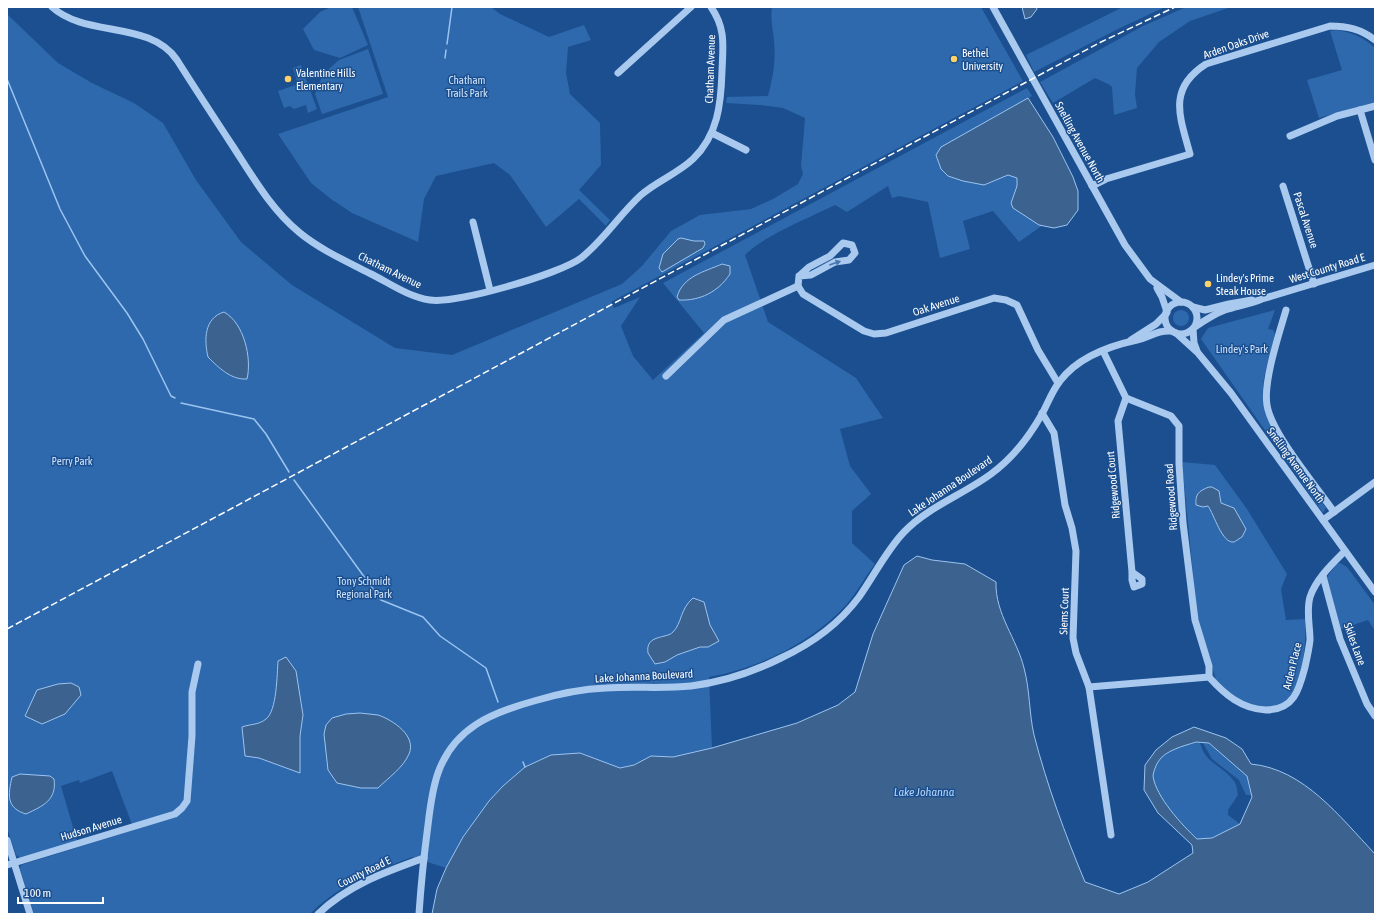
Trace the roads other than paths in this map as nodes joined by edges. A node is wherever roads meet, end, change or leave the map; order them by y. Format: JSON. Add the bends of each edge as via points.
{"nodes":[{"id":1,"x":52,"y":7,"type":"edge"},
{"id":2,"x":691,"y":7,"type":"edge"},
{"id":3,"x":711,"y":7,"type":"edge"},
{"id":4,"x":993,"y":7,"type":"edge"},
{"id":5,"x":1375,"y":40,"type":"edge"},
{"id":6,"x":618,"y":73,"type":"dead end"},
{"id":7,"x":1375,"y":106,"type":"edge"},
{"id":8,"x":1360,"y":110,"type":"junction"},
{"id":9,"x":712,"y":132,"type":"junction"},
{"id":10,"x":1290,"y":136,"type":"dead end"},
{"id":11,"x":746,"y":150,"type":"dead end"},
{"id":12,"x":1375,"y":160,"type":"edge"},
{"id":13,"x":1092,"y":186,"type":"junction"},
{"id":14,"x":1283,"y":186,"type":"dead end"},
{"id":15,"x":473,"y":222,"type":"dead end"},
{"id":16,"x":1375,"y":265,"type":"edge"},
{"id":17,"x":799,"y":276,"type":"junction"},
{"id":18,"x":1154,"y":283,"type":"junction"},
{"id":19,"x":1314,"y":284,"type":"junction"},
{"id":20,"x":798,"y":286,"type":"junction"},
{"id":21,"x":490,"y":290,"type":"junction"},
{"id":22,"x":1262,"y":299,"type":"junction"},
{"id":23,"x":1181,"y":302,"type":"junction"},
{"id":24,"x":1193,"y":307,"type":"junction"},
{"id":25,"x":1286,"y":310,"type":"dead end"},
{"id":26,"x":1167,"y":313,"type":"junction"},
{"id":27,"x":1194,"y":328,"type":"junction"},
{"id":28,"x":1174,"y":332,"type":"junction"},
{"id":29,"x":1127,"y":342,"type":"junction"},
{"id":30,"x":1104,"y":350,"type":"junction"},
{"id":31,"x":1198,"y":353,"type":"junction"},
{"id":32,"x":666,"y":376,"type":"dead end"},
{"id":33,"x":1058,"y":383,"type":"junction"},
{"id":34,"x":1126,"y":398,"type":"junction"},
{"id":35,"x":1042,"y":413,"type":"junction"},
{"id":36,"x":1375,"y":482,"type":"edge"},
{"id":37,"x":1334,"y":512,"type":"junction"},
{"id":38,"x":1323,"y":520,"type":"junction"},
{"id":39,"x":1345,"y":551,"type":"junction"},
{"id":40,"x":1132,"y":572,"type":"dead end"},
{"id":41,"x":1323,"y":576,"type":"junction"},
{"id":42,"x":1375,"y":592,"type":"edge"},
{"id":43,"x":198,"y":664,"type":"dead end"},
{"id":44,"x":1209,"y":678,"type":"junction"},
{"id":45,"x":1089,"y":687,"type":"junction"},
{"id":46,"x":1375,"y":716,"type":"edge"},
{"id":47,"x":1111,"y":835,"type":"dead end"},
{"id":48,"x":7,"y":840,"type":"edge"},
{"id":49,"x":424,"y":858,"type":"junction"},
{"id":50,"x":11,"y":864,"type":"edge"},
{"id":51,"x":30,"y":914,"type":"edge"},
{"id":52,"x":318,"y":914,"type":"edge"},
{"id":53,"x":419,"y":914,"type":"edge"}],
"edges":[{"from":1,"to":21,"type":"street","name":"Chatham Avenue","via":[[70,18],[146,38],[169,50],[265,196],[287,222],[316,244],[412,295],[428,300],[458,299]]},
{"from":2,"to":6,"type":"street"},
{"from":3,"to":9,"type":"street","name":"Chatham Avenue","via":[[720,20],[724,37],[721,100]]},
{"from":4,"to":13,"type":"street","name":"Snelling Avenue North"},
{"from":5,"to":13,"type":"street","name":"Arden Oaks Drive","via":[[1360,30],[1330,26],[1206,64],[1188,81],[1178,109],[1190,154],[1106,179]]},
{"from":7,"to":8,"type":"street"},
{"from":8,"to":10,"type":"street","via":[[1337,116]]},
{"from":8,"to":12,"type":"street"},
{"from":9,"to":11,"type":"street"},
{"from":9,"to":21,"type":"street","name":"Chatham Avenue","via":[[693,159],[644,192],[574,263],[552,273]]},
{"from":13,"to":18,"type":"street","name":"Snelling Avenue North","via":[[1125,245],[1143,272]]},
{"from":14,"to":19,"type":"street","name":"Pascal Avenue"},
{"from":15,"to":21,"type":"street"},
{"from":16,"to":19,"type":"street","name":"West County Road E"},
{"from":17,"to":17,"type":"street","one_way":true,"via":[[811,275],[834,262],[852,258],[855,253],[854,247],[849,243],[843,243],[830,256],[809,267]]},
{"from":17,"to":20,"type":"street"},
{"from":18,"to":23,"type":"street","name":"Snelling Avenue North"},
{"from":18,"to":26,"type":"street","name":"Snelling Avenue North"},
{"from":19,"to":22,"type":"street","name":"West County Road E"},
{"from":20,"to":32,"type":"street","via":[[724,320]]},
{"from":20,"to":33,"type":"street","name":"Oak Avenue","via":[[803,294],[864,331],[874,334],[886,333],[994,298],[1011,301],[1017,305],[1038,350]]},
{"from":22,"to":24,"type":"street","name":"West County Road E","via":[[1206,310]]},
{"from":22,"to":27,"type":"street","name":"West County Road E","via":[[1221,312]]},
{"from":23,"to":24,"type":"street"},
{"from":23,"to":26,"type":"street","via":[[1174,304]]},
{"from":24,"to":27,"type":"street","via":[[1197,317]]},
{"from":25,"to":37,"type":"street","name":"Snelling Avenue North","via":[[1268,380],[1267,404],[1279,434]]},
{"from":26,"to":28,"type":"street","via":[[1166,322]]},
{"from":26,"to":29,"type":"street","name":"Lake Johanna Boulevard","via":[[1156,324]]},
{"from":27,"to":28,"type":"street","via":[[1187,333]]},
{"from":27,"to":31,"type":"street","name":"Snelling Avenue North","via":[[1194,344]]},
{"from":28,"to":29,"type":"street","name":"Lake Johanna Boulevard","via":[[1157,331],[1143,339]]},
{"from":28,"to":31,"type":"street","name":"Snelling Avenue North"},
{"from":29,"to":30,"type":"street","name":"Lake Johanna Boulevard"},
{"from":30,"to":33,"type":"street","name":"Lake Johanna Boulevard","via":[[1075,366]]},
{"from":30,"to":34,"type":"street"},
{"from":31,"to":38,"type":"street","name":"Snelling Avenue North","via":[[1231,393]]},
{"from":33,"to":35,"type":"street","name":"Lake Johanna Boulevard"},
{"from":34,"to":40,"type":"street","name":"Ridgewood Court","via":[[1118,421]]},
{"from":34,"to":44,"type":"street","name":"Ridgewood Road","via":[[1172,416],[1179,426],[1183,523],[1195,620],[1209,666]]},
{"from":35,"to":45,"type":"street","name":"Siems Court","via":[[1054,433],[1065,505],[1075,542],[1077,562],[1073,638]]},
{"from":35,"to":49,"type":"street","name":"Lake Johanna Boulevard","via":[[1017,450],[992,473],[908,528],[847,611],[824,632],[797,650],[761,667],[722,680],[676,687],[604,688],[557,695],[505,709],[474,725],[455,743],[438,772],[431,799]]},
{"from":36,"to":37,"type":"street"},
{"from":37,"to":38,"type":"street"},
{"from":38,"to":39,"type":"street","name":"Snelling Avenue North"},
{"from":39,"to":41,"type":"street","name":"Arden Place"},
{"from":39,"to":42,"type":"street","name":"Snelling Avenue North"},
{"from":41,"to":44,"type":"street","name":"Arden Place","via":[[1310,597],[1310,640],[1307,657],[1297,694],[1291,702],[1272,710],[1255,709],[1223,692]]},
{"from":41,"to":46,"type":"street","name":"Skiles Lane","via":[[1340,639],[1367,704]]},
{"from":43,"to":50,"type":"street","name":"Hudson Avenue","via":[[192,692],[192,736],[187,801],[182,808],[175,814]]},
{"from":44,"to":45,"type":"street"},
{"from":45,"to":47,"type":"street","name":"Siems Court"},
{"from":48,"to":50,"type":"street"},
{"from":49,"to":52,"type":"street","name":"County Road E","via":[[358,884]]},
{"from":49,"to":53,"type":"street","name":"Lake Johanna Boulevard"},
{"from":50,"to":51,"type":"street"}]}
